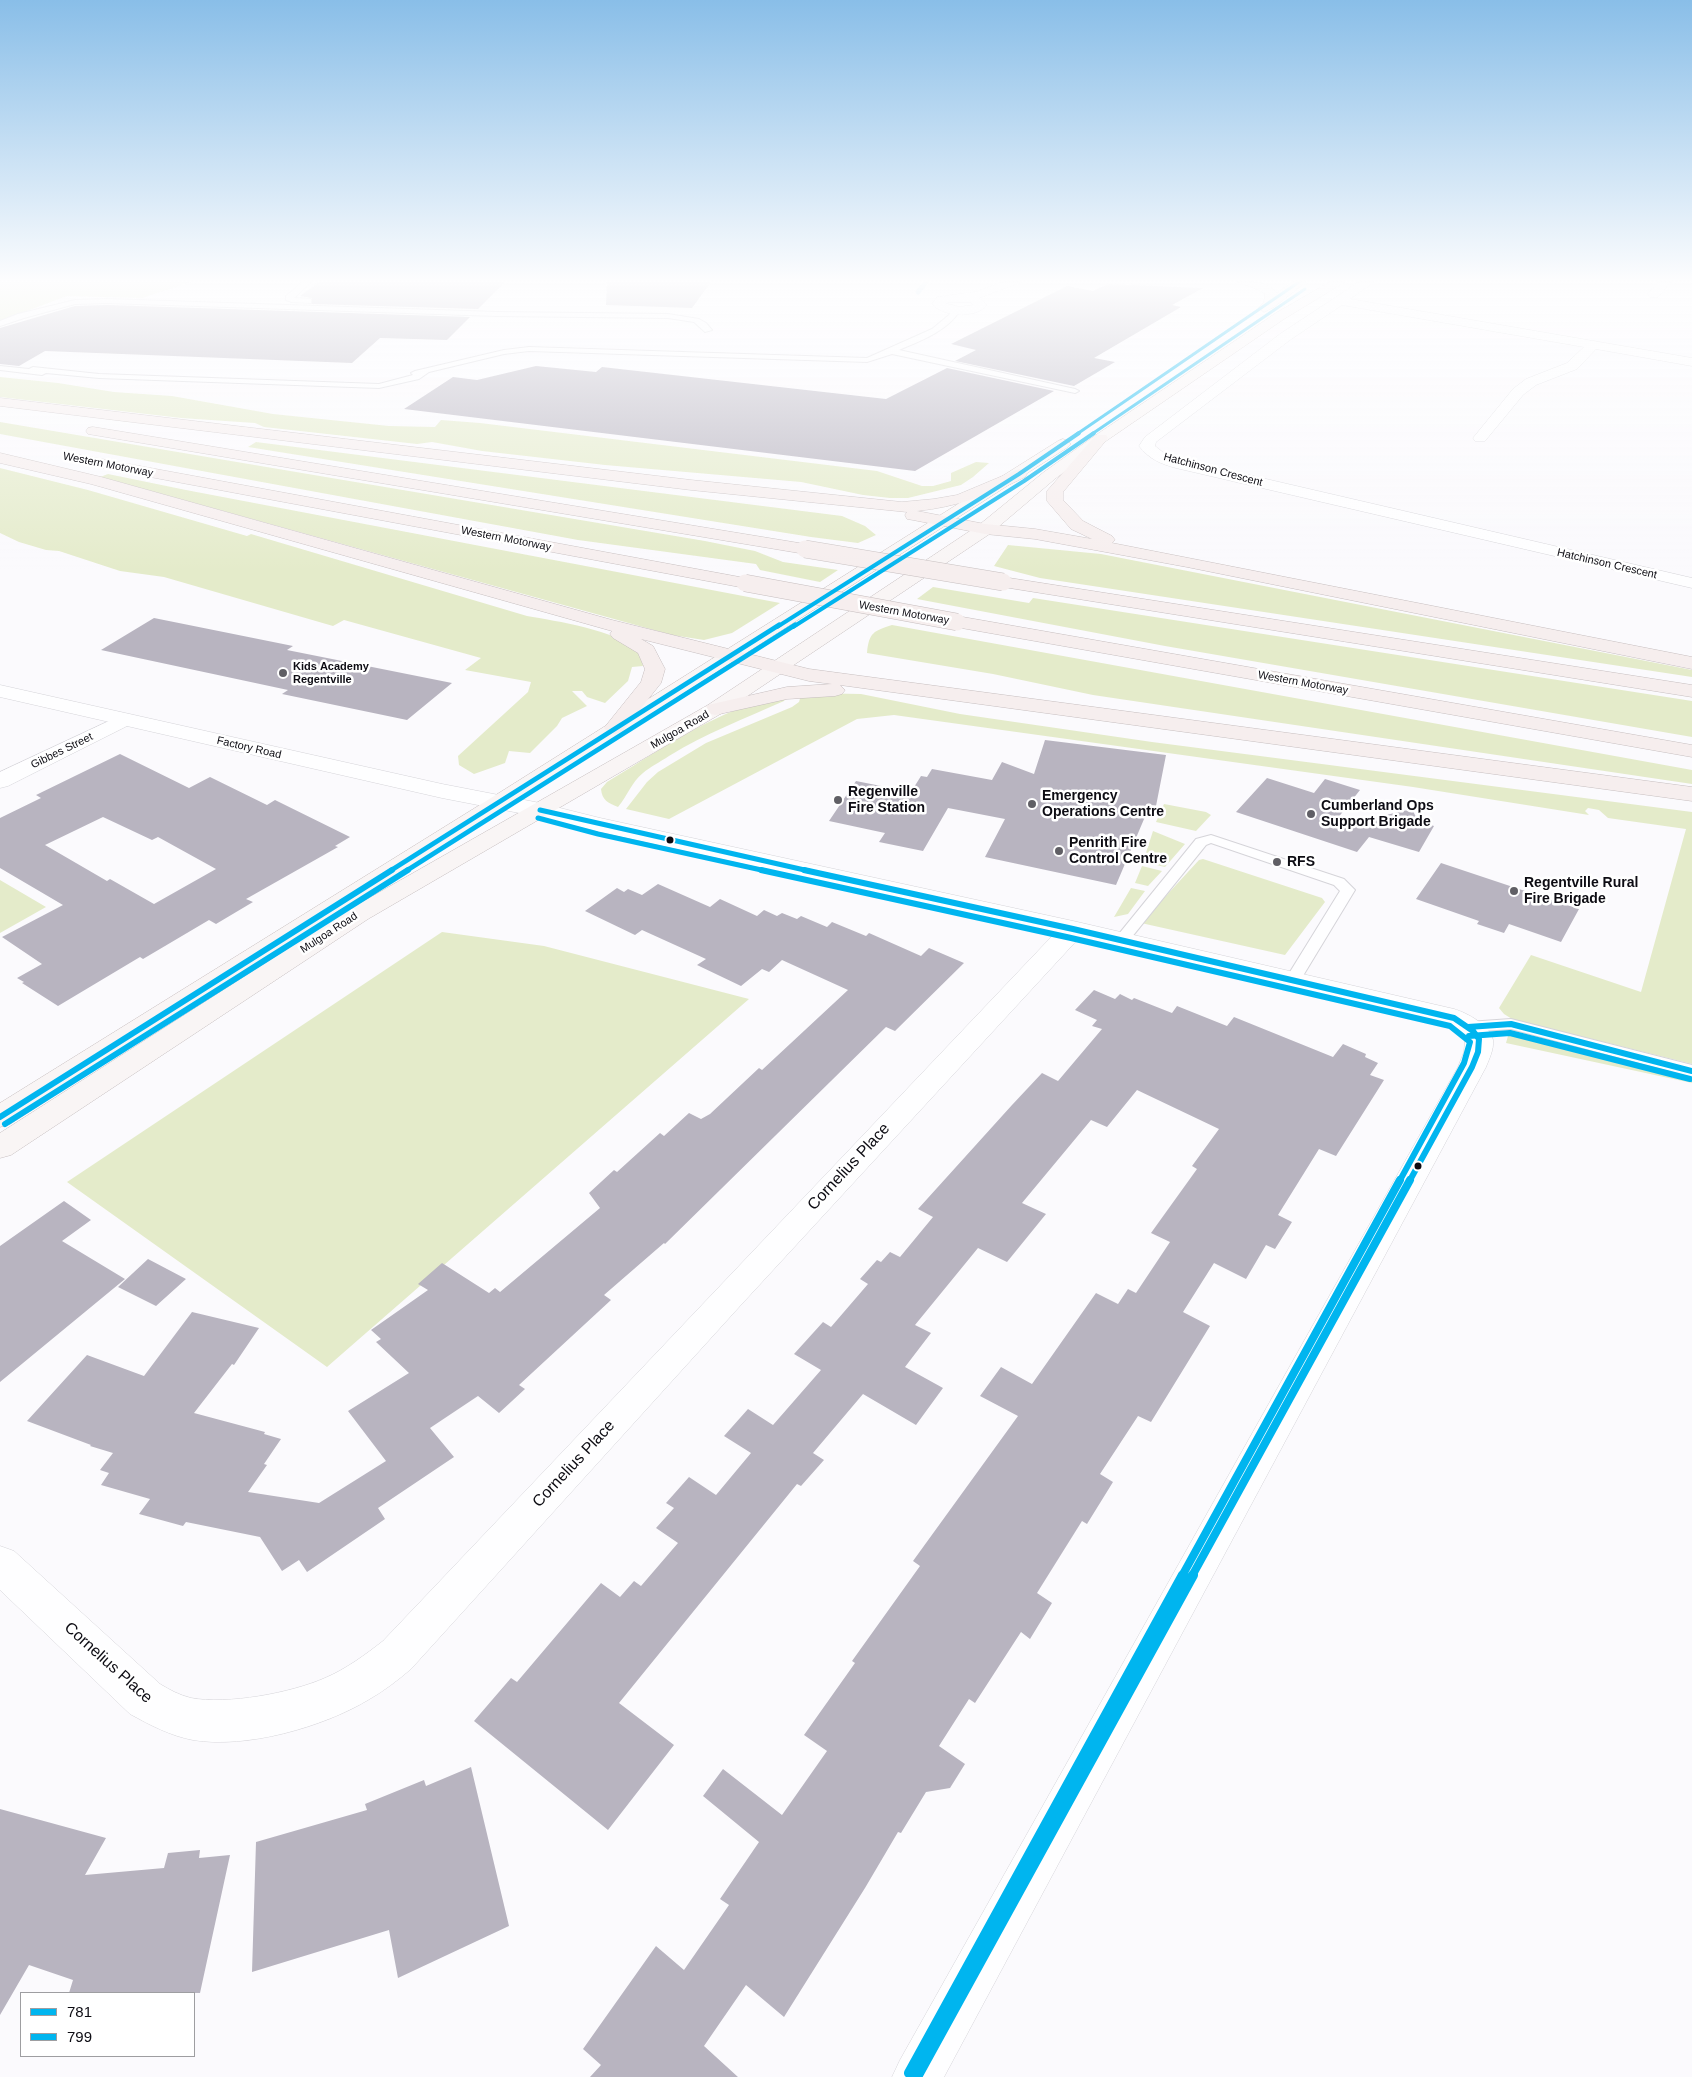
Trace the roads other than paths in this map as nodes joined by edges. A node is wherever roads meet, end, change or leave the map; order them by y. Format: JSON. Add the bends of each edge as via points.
{"nodes":[{"id":1,"x":172,"y":379,"type":"edge"},
{"id":2,"x":377,"y":379,"type":"edge"},
{"id":3,"x":409,"y":379,"type":"edge"},
{"id":4,"x":1019,"y":379,"type":"edge"},
{"id":5,"x":1159,"y":379,"type":"edge"},
{"id":6,"x":1188,"y":379,"type":"edge"},
{"id":7,"x":1230,"y":379,"type":"edge"},
{"id":8,"x":1538,"y":379,"type":"edge"},
{"id":9,"x":349,"y":386,"type":"junction"},
{"id":10,"x":1075,"y":391,"type":"dead end"},
{"id":11,"x":0,"y":402,"type":"edge"},
{"id":12,"x":0,"y":415,"type":"edge"},
{"id":13,"x":49,"y":423,"type":"dead end"},
{"id":14,"x":78,"y":428,"type":"dead end"},
{"id":15,"x":1101,"y":438,"type":"junction"},
{"id":16,"x":1480,"y":438,"type":"dead end"},
{"id":17,"x":0,"y":445,"type":"edge"},
{"id":18,"x":0,"y":458,"type":"edge"},
{"id":19,"x":1019,"y":474,"type":"junction"},
{"id":20,"x":778,"y":495,"type":"junction"},
{"id":21,"x":943,"y":521,"type":"junction"},
{"id":22,"x":985,"y":529,"type":"junction"},
{"id":23,"x":1187,"y":562,"type":"junction"},
{"id":24,"x":1692,"y":583,"type":"edge"},
{"id":25,"x":605,"y":624,"type":"junction"},
{"id":26,"x":733,"y":656,"type":"junction"},
{"id":27,"x":1692,"y":663,"type":"edge"},
{"id":28,"x":778,"y":667,"type":"junction"},
{"id":29,"x":0,"y":691,"type":"edge"},
{"id":30,"x":1692,"y":691,"type":"edge"},
{"id":31,"x":976,"y":698,"type":"junction"},
{"id":32,"x":715,"y":709,"type":"junction"},
{"id":33,"x":124,"y":720,"type":"junction"},
{"id":34,"x":615,"y":728,"type":"junction"},
{"id":35,"x":1692,"y":751,"type":"edge"},
{"id":36,"x":0,"y":781,"type":"edge"},
{"id":37,"x":1692,"y":794,"type":"edge"},
{"id":38,"x":499,"y":803,"type":"junction"},
{"id":39,"x":540,"y":810,"type":"junction"},
{"id":40,"x":1073,"y":929,"type":"junction"},
{"id":41,"x":1122,"y":940,"type":"junction"},
{"id":42,"x":1292,"y":980,"type":"junction"},
{"id":43,"x":1468,"y":1027,"type":"junction"},
{"id":44,"x":1692,"y":1071,"type":"edge"},
{"id":45,"x":0,"y":1118,"type":"edge"},
{"id":46,"x":0,"y":1147,"type":"edge"},
{"id":47,"x":0,"y":1564,"type":"edge"},
{"id":48,"x":917,"y":2077,"type":"edge"}],
"edges":[{"from":1,"to":9,"type":"lane"},
{"from":2,"to":9,"type":"lane"},
{"from":3,"to":9,"type":"lane","via":[[386,385]]},
{"from":4,"to":10,"type":"lane"},
{"from":5,"to":19,"type":"main road","name":"Mulgoa Road"},
{"from":6,"to":15,"type":"main road","name":"Mulgoa Road"},
{"from":7,"to":24,"type":"street","name":"Hatchinson Crescent","via":[[1150,440],[1147,443],[1150,450],[1176,463]]},
{"from":8,"to":16,"type":"street","via":[[1518,392]]},
{"from":11,"to":20,"type":"highway"},
{"from":12,"to":13,"type":"highway"},
{"from":14,"to":30,"type":"highway","bridge":true,"via":[[1003,582]]},
{"from":15,"to":22,"type":"main road","name":"Mulgoa Road"},
{"from":15,"to":23,"type":"highway","via":[[1055,491],[1055,502],[1077,525],[1093,534],[1123,547]]},
{"from":17,"to":35,"type":"highway","name":"Western Motorway","bridge":true,"via":[[957,622]]},
{"from":18,"to":25,"type":"highway","via":[[95,480]]},
{"from":19,"to":20,"type":"highway","via":[[969,498],[919,506]]},
{"from":19,"to":21,"type":"main road","name":"Mulgoa Road"},
{"from":20,"to":21,"type":"highway"},
{"from":21,"to":22,"type":"highway"},
{"from":21,"to":26,"type":"main road","name":"Mulgoa Road"},
{"from":22,"to":23,"type":"highway","via":[[1035,534]]},
{"from":22,"to":28,"type":"main road","name":"Mulgoa Road"},
{"from":23,"to":27,"type":"highway"},
{"from":25,"to":26,"type":"highway"},
{"from":25,"to":34,"type":"highway","via":[[646,650],[655,669],[651,683]]},
{"from":26,"to":28,"type":"highway"},
{"from":26,"to":34,"type":"main road","name":"Mulgoa Road"},
{"from":28,"to":31,"type":"highway","via":[[809,675]]},
{"from":28,"to":32,"type":"main road","name":"Mulgoa Road"},
{"from":29,"to":33,"type":"street","name":"Factory Road"},
{"from":31,"to":32,"type":"highway","via":[[818,690],[774,695]]},
{"from":31,"to":37,"type":"highway"},
{"from":32,"to":39,"type":"main road","name":"Mulgoa Road"},
{"from":33,"to":36,"type":"street","name":"Gibbes Street"},
{"from":33,"to":38,"type":"street","name":"Factory Road"},
{"from":34,"to":38,"type":"main road","name":"Mulgoa Road"},
{"from":38,"to":39,"type":"street","name":"Factory Road"},
{"from":38,"to":45,"type":"main road","name":"Mulgoa Road"},
{"from":39,"to":40,"type":"street","name":"Factory Road"},
{"from":39,"to":46,"type":"main road","name":"Mulgoa Road","via":[[359,914]]},
{"from":40,"to":41,"type":"street","name":"Factory Road"},
{"from":40,"to":47,"type":"street","name":"Cornelius Place","via":[[397,1655],[370,1678],[312,1706],[211,1723],[183,1718],[162,1710],[145,1698]]},
{"from":41,"to":42,"type":"street","name":"Factory Road"},
{"from":41,"to":42,"type":"lane","via":[[1201,842],[1211,839],[1339,882],[1348,890]]},
{"from":42,"to":43,"type":"street","name":"Factory Road","via":[[1454,1018]]},
{"from":43,"to":44,"type":"lane","via":[[1512,1024]]},
{"from":43,"to":48,"type":"street","via":[[1479,1039],[1472,1067]]}]}
